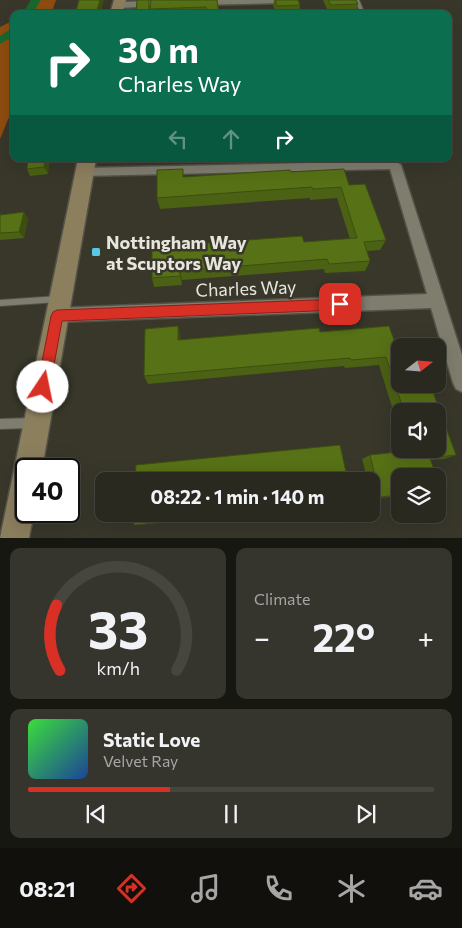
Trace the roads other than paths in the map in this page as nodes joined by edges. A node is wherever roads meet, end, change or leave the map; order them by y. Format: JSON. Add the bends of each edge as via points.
{"nodes":[{"id":1,"x":284,"y":0,"type":"edge"},
{"id":2,"x":187,"y":3,"type":"edge"},
{"id":3,"x":164,"y":4,"type":"edge"},
{"id":4,"x":118,"y":6,"type":"edge"},
{"id":5,"x":86,"y":165,"type":"edge"},
{"id":6,"x":437,"y":301,"type":"junction"},
{"id":7,"x":0,"y":303,"type":"edge"},
{"id":8,"x":59,"y":307,"type":"junction"},
{"id":9,"x":462,"y":383,"type":"edge"},
{"id":10,"x":36,"y":423,"type":"junction"},
{"id":11,"x":0,"y":424,"type":"edge"},
{"id":12,"x":30,"y":458,"type":"edge"},
{"id":13,"x":17,"y":523,"type":"edge"},
{"id":14,"x":14,"y":538,"type":"edge"}],
"edges":[{"from":1,"to":2,"type":"street"},
{"from":3,"to":4,"type":"street"},
{"from":5,"to":6,"type":"street","via":[[395,164]]},
{"from":5,"to":8,"type":"street"},
{"from":6,"to":8,"type":"street","name":"Charles Way"},
{"from":6,"to":9,"type":"street"},
{"from":7,"to":8,"type":"lane"},
{"from":8,"to":10,"type":"street"},
{"from":10,"to":11,"type":"lane"},
{"from":10,"to":12,"type":"street"},
{"from":13,"to":14,"type":"street"}]}
